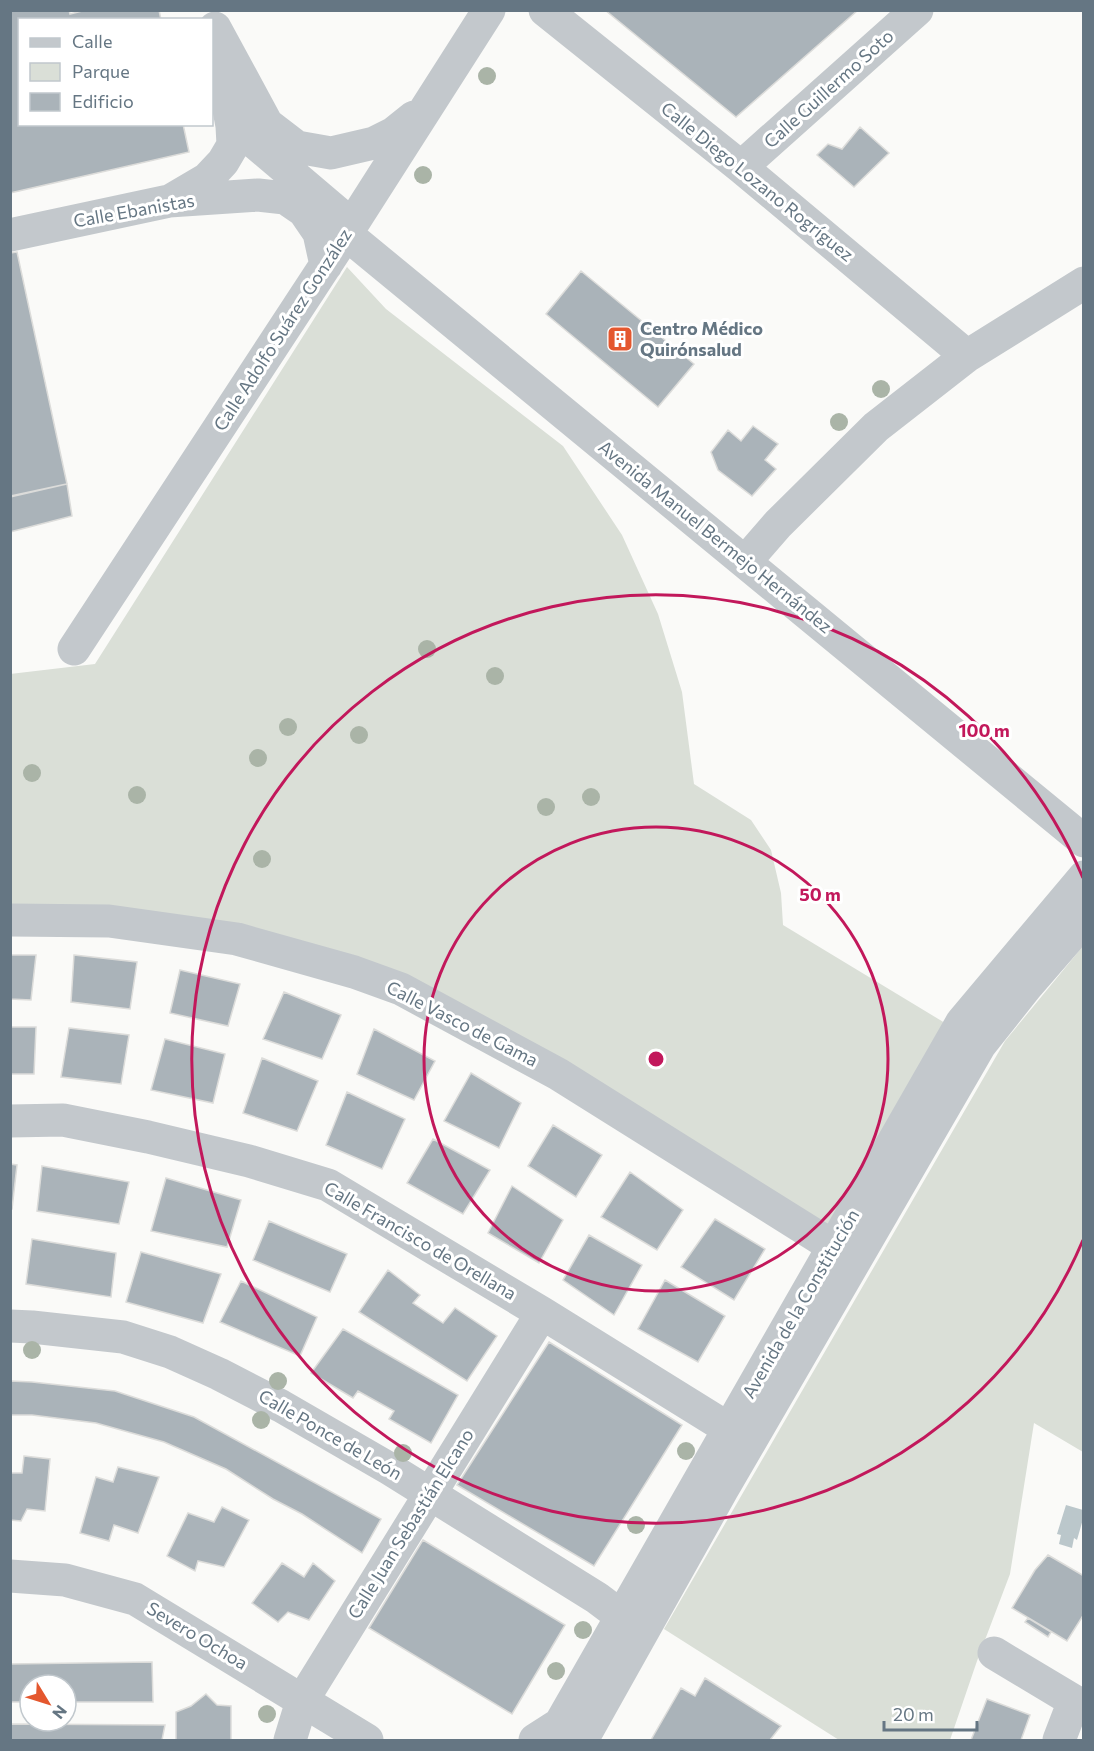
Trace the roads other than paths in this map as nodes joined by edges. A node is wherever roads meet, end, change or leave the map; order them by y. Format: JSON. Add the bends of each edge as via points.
{"nodes":[{"id":1,"x":489,"y":10,"type":"edge"},
{"id":2,"x":545,"y":10,"type":"edge"},
{"id":3,"x":917,"y":10,"type":"edge"},
{"id":4,"x":213,"y":30,"type":"edge"},
{"id":5,"x":213,"y":43,"type":"edge"},
{"id":6,"x":427,"y":107,"type":"junction"},
{"id":7,"x":231,"y":123,"type":"junction"},
{"id":8,"x":741,"y":167,"type":"junction"},
{"id":9,"x":169,"y":201,"type":"junction"},
{"id":10,"x":349,"y":229,"type":"junction"},
{"id":11,"x":10,"y":235,"type":"edge"},
{"id":12,"x":326,"y":265,"type":"junction"},
{"id":13,"x":1083,"y":283,"type":"edge"},
{"id":14,"x":968,"y":356,"type":"junction"},
{"id":15,"x":745,"y":562,"type":"junction"},
{"id":16,"x":74,"y":649,"type":"dead end"},
{"id":17,"x":1083,"y":841,"type":"edge"},
{"id":18,"x":1083,"y":877,"type":"edge"},
{"id":19,"x":1083,"y":920,"type":"edge"},
{"id":20,"x":10,"y":921,"type":"edge"},
{"id":21,"x":10,"y":1121,"type":"edge"},
{"id":22,"x":834,"y":1247,"type":"junction"},
{"id":23,"x":542,"y":1313,"type":"junction"},
{"id":24,"x":10,"y":1326,"type":"edge"},
{"id":25,"x":729,"y":1429,"type":"junction"},
{"id":26,"x":429,"y":1493,"type":"junction"},
{"id":27,"x":10,"y":1576,"type":"edge"},
{"id":28,"x":621,"y":1616,"type":"junction"},
{"id":29,"x":994,"y":1653,"type":"dead end"},
{"id":30,"x":302,"y":1701,"type":"junction"},
{"id":31,"x":1079,"y":1704,"type":"edge"},
{"id":32,"x":290,"y":1740,"type":"edge"},
{"id":33,"x":367,"y":1740,"type":"edge"},
{"id":34,"x":535,"y":1740,"type":"edge"},
{"id":35,"x":582,"y":1740,"type":"edge"},
{"id":36,"x":1059,"y":1740,"type":"edge"}],
"edges":[{"from":1,"to":6,"type":"street","name":"Calle Adolfo Suárez González"},
{"from":2,"to":8,"type":"street","name":"Calle Diego Lozano Rogríguez"},
{"from":3,"to":8,"type":"street","name":"Calle Guillermo Soto"},
{"from":4,"to":6,"type":"street","via":[[267,124],[297,147],[331,153],[374,143]]},
{"from":5,"to":7,"type":"street"},
{"from":6,"to":10,"type":"street","name":"Calle Adolfo Suárez González"},
{"from":7,"to":9,"type":"street","via":[[232,145],[223,162],[207,178]]},
{"from":7,"to":10,"type":"street","name":"Avenida Manuel Bermejo Hernández"},
{"from":8,"to":14,"type":"street","name":"Calle Diego Lozano Rogríguez"},
{"from":9,"to":11,"type":"street","name":"Calle Ebanistas"},
{"from":9,"to":12,"type":"street","name":"Calle Ebanistas","via":[[258,195],[285,198],[304,211],[319,233]]},
{"from":10,"to":12,"type":"street","name":"Calle Adolfo Suárez González"},
{"from":10,"to":15,"type":"street","name":"Avenida Manuel Bermejo Hernández"},
{"from":12,"to":16,"type":"street","name":"Calle Adolfo Suárez González"},
{"from":13,"to":14,"type":"street"},
{"from":14,"to":15,"type":"street","via":[[876,427]]},
{"from":15,"to":17,"type":"street","name":"Avenida Manuel Bermejo Hernández"},
{"from":18,"to":22,"type":"street","name":"Avenida de la Constitución","via":[[962,1022]]},
{"from":19,"to":35,"type":"street","name":"Avenida de la Constitución","via":[[980,1045]]},
{"from":20,"to":22,"type":"street","name":"Calle Vasco de Gama","via":[[109,921],[237,939],[401,989],[558,1074]]},
{"from":21,"to":23,"type":"street","name":"Calle Francisco de Orellana","via":[[63,1120],[148,1137],[328,1185]]},
{"from":22,"to":25,"type":"street","name":"Avenida de la Constitución"},
{"from":23,"to":25,"type":"street","name":"Calle Francisco de Orellana"},
{"from":23,"to":26,"type":"street","name":"Calle Juan Sebastián Elcano"},
{"from":24,"to":26,"type":"street","name":"Calle Ponce de León","via":[[123,1336],[170,1352],[282,1406]]},
{"from":25,"to":28,"type":"street","name":"Avenida de la Constitución"},
{"from":26,"to":28,"type":"street","name":"Calle Ponce de León"},
{"from":26,"to":30,"type":"street","name":"Calle Juan Sebastián Elcano"},
{"from":27,"to":30,"type":"street","name":"Severo Ochoa","via":[[65,1580],[135,1599]]},
{"from":28,"to":34,"type":"street","name":"Avenida de la Constitución","via":[[560,1724]]},
{"from":29,"to":31,"type":"street"},
{"from":30,"to":32,"type":"street","name":"Calle Juan Sebastián Elcano"},
{"from":30,"to":33,"type":"street","name":"Severo Ochoa"},
{"from":31,"to":36,"type":"street"}]}
